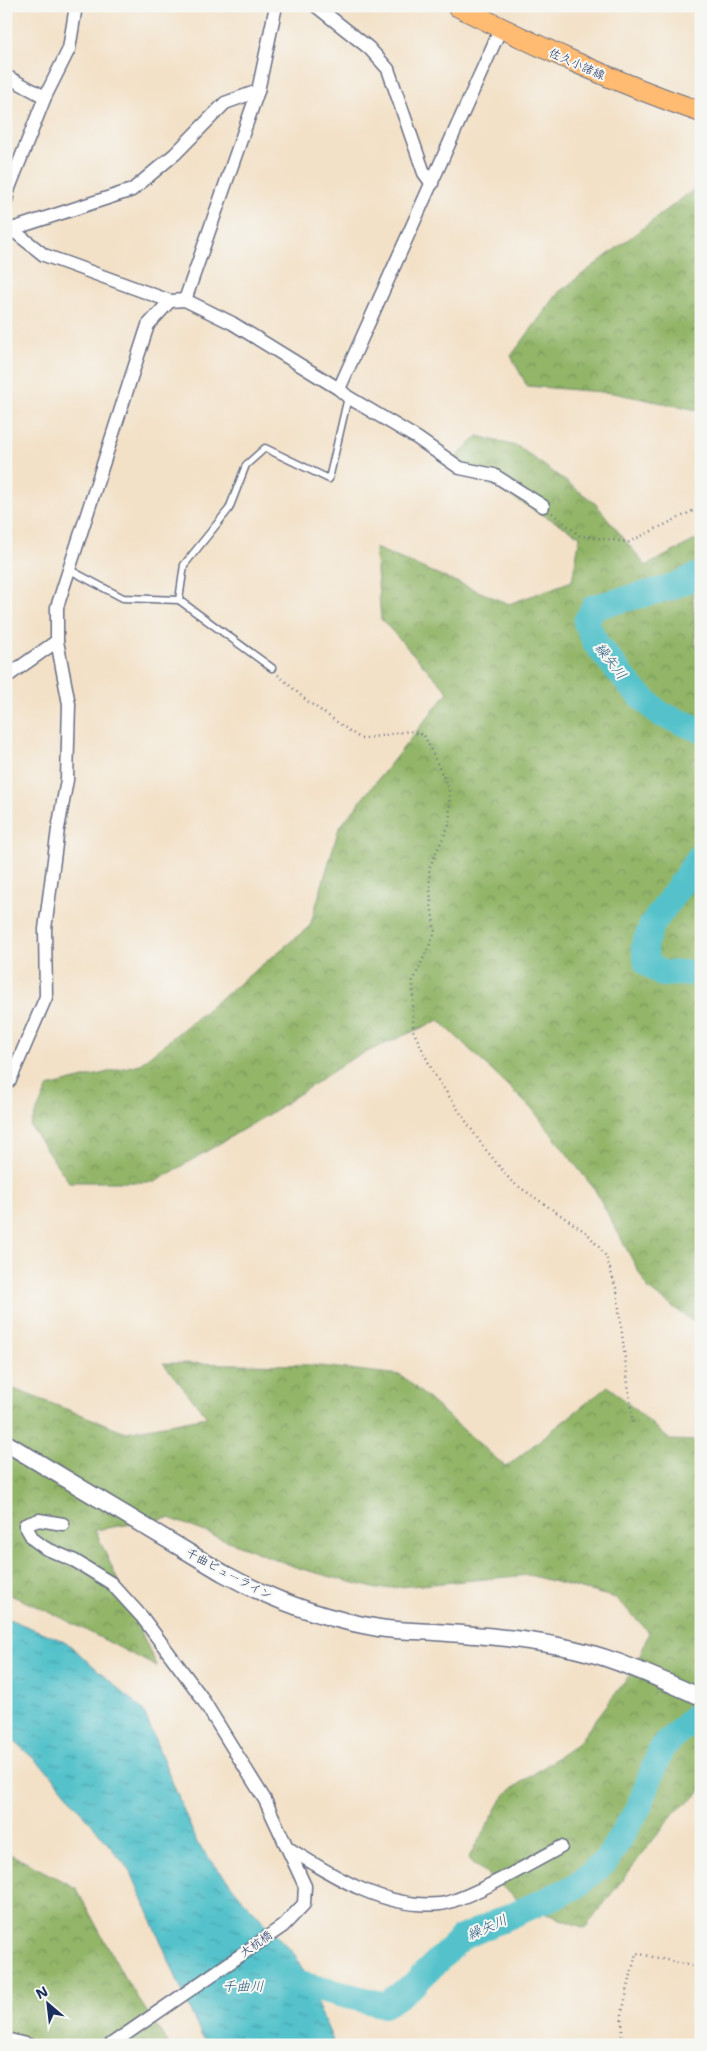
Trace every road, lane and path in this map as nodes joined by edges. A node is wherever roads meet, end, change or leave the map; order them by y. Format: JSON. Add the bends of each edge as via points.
{"nodes":[{"id":1,"x":76,"y":6,"type":"edge"},
{"id":2,"x":276,"y":6,"type":"edge"},
{"id":3,"x":316,"y":6,"type":"edge"},
{"id":4,"x":457,"y":6,"type":"edge"},
{"id":5,"x":501,"y":28,"type":"junction"},
{"id":6,"x":6,"y":76,"type":"edge"},
{"id":7,"x":258,"y":90,"type":"junction"},
{"id":8,"x":45,"y":97,"type":"junction"},
{"id":9,"x":701,"y":112,"type":"edge"},
{"id":10,"x":432,"y":184,"type":"junction"},
{"id":11,"x":6,"y":201,"type":"edge"},
{"id":12,"x":6,"y":231,"type":"edge"},
{"id":13,"x":185,"y":300,"type":"junction"},
{"id":14,"x":170,"y":301,"type":"junction"},
{"id":15,"x":343,"y":393,"type":"junction"},
{"id":16,"x":543,"y":506,"type":"joint"},
{"id":17,"x":701,"y":507,"type":"edge"},
{"id":18,"x":70,"y":570,"type":"junction"},
{"id":19,"x":179,"y":600,"type":"junction"},
{"id":20,"x":57,"y":641,"type":"junction"},
{"id":21,"x":272,"y":668,"type":"joint"},
{"id":22,"x":6,"y":677,"type":"edge"},
{"id":23,"x":6,"y":1084,"type":"edge"},
{"id":24,"x":633,"y":1426,"type":"dead end"},
{"id":25,"x":6,"y":1443,"type":"edge"},
{"id":26,"x":63,"y":1524,"type":"dead end"},
{"id":27,"x":701,"y":1698,"type":"edge"},
{"id":28,"x":561,"y":1846,"type":"dead end"},
{"id":29,"x":288,"y":1848,"type":"junction"},
{"id":30,"x":701,"y":1968,"type":"edge"},
{"id":31,"x":6,"y":2038,"type":"edge"},
{"id":32,"x":29,"y":2045,"type":"edge"},
{"id":33,"x":110,"y":2045,"type":"edge"},
{"id":34,"x":622,"y":2045,"type":"edge"}],
"edges":[{"from":1,"to":8,"type":"street","via":[[69,49]]},
{"from":2,"to":7,"type":"street"},
{"from":3,"to":10,"type":"street","via":[[370,48],[388,69],[424,172]]},
{"from":4,"to":5,"type":"main road","name":"佐久小諸線"},
{"from":5,"to":9,"type":"main road","name":"佐久小諸線","via":[[626,85]]},
{"from":5,"to":10,"type":"street"},
{"from":6,"to":8,"type":"street"},
{"from":7,"to":12,"type":"street","via":[[225,103],[175,154],[132,190]]},
{"from":7,"to":13,"type":"street"},
{"from":8,"to":11,"type":"street"},
{"from":10,"to":15,"type":"street"},
{"from":12,"to":14,"type":"street","via":[[15,232],[44,255]]},
{"from":13,"to":14,"type":"street"},
{"from":13,"to":15,"type":"street","via":[[232,323]]},
{"from":14,"to":18,"type":"street","via":[[148,325]]},
{"from":15,"to":16,"type":"street","via":[[460,468],[494,475]]},
{"from":15,"to":19,"type":"lane","via":[[328,479],[265,448],[246,465],[230,510],[184,565]]},
{"from":16,"to":17,"type":"path","via":[[580,536],[629,542]]},
{"from":18,"to":19,"type":"lane","via":[[123,598]]},
{"from":18,"to":20,"type":"street","via":[[57,607]]},
{"from":19,"to":21,"type":"lane"},
{"from":20,"to":22,"type":"street"},
{"from":20,"to":23,"type":"street","via":[[69,704],[70,734],[67,780],[45,928],[46,997]]},
{"from":21,"to":24,"type":"path","via":[[306,700],[361,739],[410,731],[424,735],[449,789],[450,823],[429,868],[435,933],[413,982],[413,1030],[434,1074],[482,1145],[512,1182],[587,1233],[606,1256],[617,1291]]},
{"from":25,"to":27,"type":"street","name":"千曲ビューライン","via":[[251,1589],[292,1606],[380,1628],[516,1639],[560,1646],[624,1663]]},
{"from":26,"to":29,"type":"street","name":"大杭橋","via":[[39,1520],[25,1525],[33,1539],[45,1548],[75,1561],[110,1583],[142,1616],[200,1695],[265,1800]]},
{"from":28,"to":29,"type":"street","via":[[442,1904],[410,1904],[371,1892],[336,1878]]},
{"from":29,"to":33,"type":"street","name":"大杭橋","via":[[305,1886],[304,1904],[283,1926]]},
{"from":30,"to":34,"type":"path","via":[[636,1953],[622,2013]]},
{"from":31,"to":32,"type":"street"}]}
